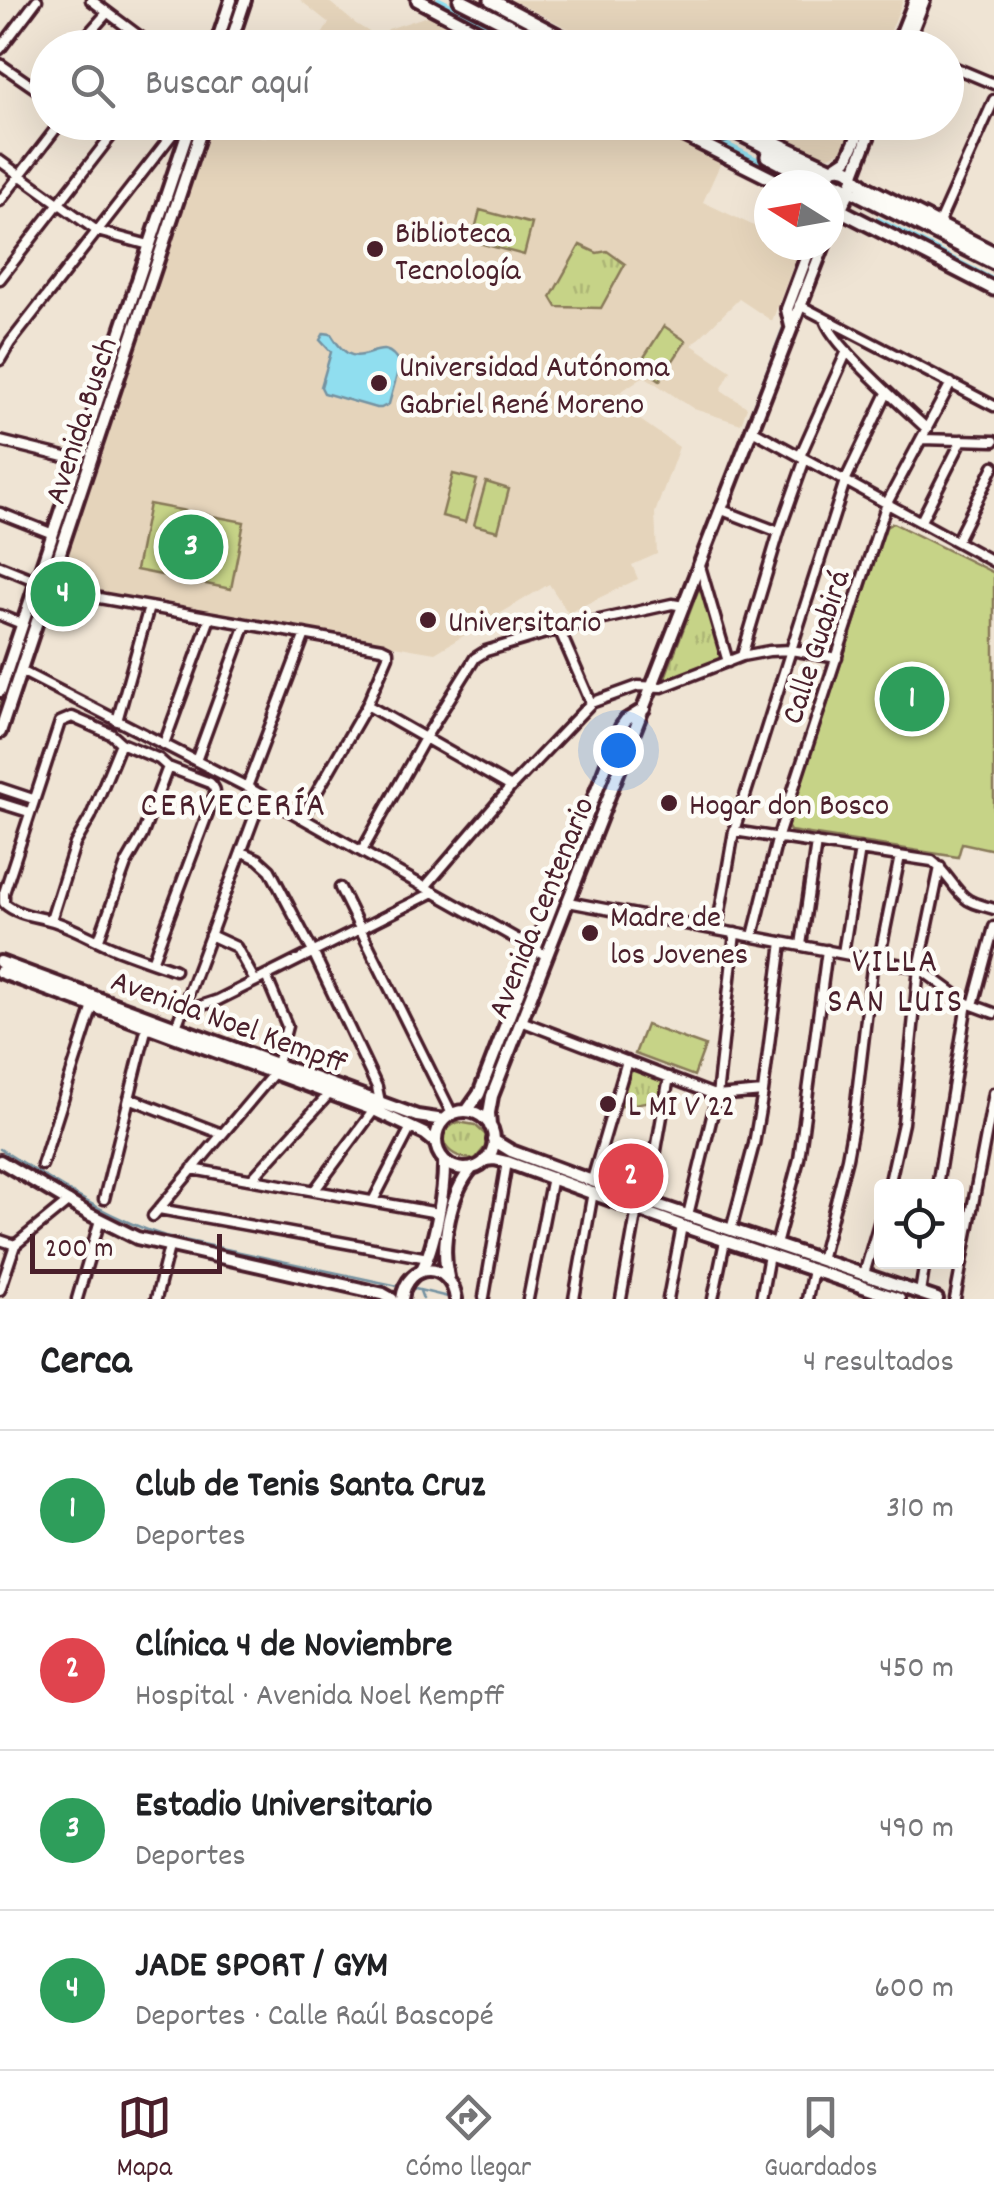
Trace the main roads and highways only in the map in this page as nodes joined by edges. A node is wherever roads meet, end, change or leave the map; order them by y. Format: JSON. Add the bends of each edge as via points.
{"nodes":[{"id":1,"x":231,"y":0,"type":"edge"},
{"id":2,"x":245,"y":0,"type":"edge"},
{"id":3,"x":418,"y":0,"type":"edge"},
{"id":4,"x":460,"y":0,"type":"edge"},
{"id":5,"x":474,"y":0,"type":"edge"},
{"id":6,"x":492,"y":0,"type":"edge"},
{"id":7,"x":915,"y":0,"type":"edge"},
{"id":8,"x":924,"y":0,"type":"edge"},
{"id":9,"x":513,"y":13,"type":"junction"},
{"id":10,"x":222,"y":30,"type":"edge"},
{"id":11,"x":235,"y":30,"type":"edge"},
{"id":12,"x":475,"y":30,"type":"edge"},
{"id":13,"x":519,"y":30,"type":"edge"},
{"id":14,"x":531,"y":30,"type":"edge"},
{"id":15,"x":534,"y":30,"type":"edge"},
{"id":16,"x":547,"y":30,"type":"edge"},
{"id":17,"x":907,"y":30,"type":"edge"},
{"id":18,"x":910,"y":30,"type":"edge"},
{"id":19,"x":185,"y":140,"type":"edge"},
{"id":20,"x":196,"y":140,"type":"edge"},
{"id":21,"x":694,"y":140,"type":"edge"},
{"id":22,"x":743,"y":140,"type":"edge"},
{"id":23,"x":754,"y":140,"type":"edge"},
{"id":24,"x":765,"y":140,"type":"edge"},
{"id":25,"x":861,"y":140,"type":"edge"},
{"id":26,"x":863,"y":140,"type":"edge"},
{"id":27,"x":754,"y":170,"type":"edge"},
{"id":28,"x":813,"y":170,"type":"edge"},
{"id":29,"x":815,"y":170,"type":"edge"},
{"id":30,"x":817,"y":170,"type":"edge"},
{"id":31,"x":836,"y":170,"type":"edge"},
{"id":32,"x":842,"y":170,"type":"edge"},
{"id":33,"x":844,"y":182,"type":"edge"},
{"id":34,"x":852,"y":185,"type":"junction"},
{"id":35,"x":175,"y":191,"type":"junction"},
{"id":36,"x":844,"y":198,"type":"edge"},
{"id":37,"x":844,"y":214,"type":"edge"},
{"id":38,"x":994,"y":253,"type":"edge"},
{"id":39,"x":806,"y":260,"type":"edge"},
{"id":40,"x":818,"y":260,"type":"edge"},
{"id":41,"x":994,"y":262,"type":"edge"},
{"id":42,"x":994,"y":270,"type":"edge"},
{"id":43,"x":994,"y":290,"type":"edge"},
{"id":44,"x":789,"y":321,"type":"junction"},
{"id":45,"x":65,"y":496,"type":"junction"},
{"id":46,"x":79,"y":500,"type":"junction"},
{"id":47,"x":4,"y":667,"type":"edge"},
{"id":48,"x":0,"y":691,"type":"edge"},
{"id":49,"x":644,"y":708,"type":"junction"},
{"id":50,"x":0,"y":732,"type":"edge"},
{"id":51,"x":0,"y":962,"type":"edge"},
{"id":52,"x":0,"y":972,"type":"edge"},
{"id":53,"x":131,"y":1010,"type":"junction"},
{"id":54,"x":106,"y":1011,"type":"junction"},
{"id":55,"x":147,"y":1026,"type":"junction"},
{"id":56,"x":174,"y":1026,"type":"junction"},
{"id":57,"x":275,"y":1068,"type":"junction"},
{"id":58,"x":377,"y":1106,"type":"junction"},
{"id":59,"x":467,"y":1112,"type":"junction"},
{"id":60,"x":448,"y":1117,"type":"junction"},
{"id":61,"x":490,"y":1126,"type":"junction"},
{"id":62,"x":494,"y":1140,"type":"junction"},
{"id":63,"x":436,"y":1143,"type":"junction"},
{"id":64,"x":444,"y":1160,"type":"junction"},
{"id":65,"x":485,"y":1160,"type":"junction"},
{"id":66,"x":0,"y":1161,"type":"edge"},
{"id":67,"x":472,"y":1168,"type":"junction"},
{"id":68,"x":593,"y":1186,"type":"junction"},
{"id":69,"x":647,"y":1205,"type":"junction"},
{"id":70,"x":685,"y":1220,"type":"junction"},
{"id":71,"x":817,"y":1265,"type":"junction"},
{"id":72,"x":422,"y":1271,"type":"junction"},
{"id":73,"x":448,"y":1277,"type":"junction"},
{"id":74,"x":403,"y":1294,"type":"edge"},
{"id":75,"x":928,"y":1296,"type":"edge"},
{"id":76,"x":387,"y":1297,"type":"edge"},
{"id":77,"x":456,"y":1299,"type":"edge"},
{"id":78,"x":899,"y":1299,"type":"edge"}],
"edges":[{"from":1,"to":10,"type":"main road"},
{"from":2,"to":11,"type":"main road"},
{"from":3,"to":12,"type":"main road"},
{"from":4,"to":13,"type":"main road"},
{"from":5,"to":14,"type":"main road"},
{"from":6,"to":9,"type":"main road"},
{"from":7,"to":17,"type":"main road"},
{"from":8,"to":18,"type":"main road"},
{"from":9,"to":15,"type":"main road"},
{"from":9,"to":16,"type":"main road"},
{"from":19,"to":35,"type":"main road","name":"Avenida Busch"},
{"from":20,"to":35,"type":"main road","name":"Avenida Busch"},
{"from":21,"to":27,"type":"main road"},
{"from":22,"to":28,"type":"main road"},
{"from":23,"to":29,"type":"main road"},
{"from":24,"to":30,"type":"main road"},
{"from":25,"to":31,"type":"main road"},
{"from":26,"to":34,"type":"main road"},
{"from":32,"to":34,"type":"main road"},
{"from":33,"to":34,"type":"main road"},
{"from":34,"to":36,"type":"main road"},
{"from":34,"to":38,"type":"main road"},
{"from":34,"to":41,"type":"main road"},
{"from":34,"to":42,"type":"main road"},
{"from":35,"to":45,"type":"main road","name":"Avenida Busch","via":[[150,245]]},
{"from":35,"to":46,"type":"main road","name":"Avenida Busch"},
{"from":37,"to":43,"type":"main road"},
{"from":39,"to":44,"type":"main road","name":"Avenida Centenario","via":[[788,304]]},
{"from":40,"to":44,"type":"main road","name":"Avenida Centenario"},
{"from":44,"to":49,"type":"main road","name":"Avenida Centenario"},
{"from":45,"to":46,"type":"main road"},
{"from":45,"to":47,"type":"main road","name":"Avenida Busch"},
{"from":46,"to":50,"type":"main road","name":"Avenida Busch"},
{"from":47,"to":48,"type":"main road","name":"Avenida Busch"},
{"from":49,"to":59,"type":"main road","name":"Avenida Centenario","via":[[622,726]]},
{"from":49,"to":61,"type":"main road","name":"Avenida Centenario","via":[[492,1096]]},
{"from":51,"to":53,"type":"main road","name":"Avenida Noel Kempff"},
{"from":52,"to":54,"type":"main road","name":"Avenida Noel Kempff"},
{"from":53,"to":54,"type":"main road"},
{"from":53,"to":56,"type":"main road","name":"Avenida Noel Kempff"},
{"from":54,"to":55,"type":"main road","name":"Avenida Noel Kempff"},
{"from":55,"to":56,"type":"main road","via":[[154,1020]]},
{"from":55,"to":57,"type":"main road","name":"Avenida Noel Kempff"},
{"from":56,"to":57,"type":"main road","name":"Avenida Noel Kempff"},
{"from":57,"to":58,"type":"main road","name":"Avenida Noel Kempff","via":[[330,1094]]},
{"from":57,"to":58,"type":"main road","name":"Avenida Noel Kempff"},
{"from":58,"to":60,"type":"main road","name":"Avenida Noel Kempff"},
{"from":58,"to":63,"type":"main road","name":"Avenida Noel Kempff"},
{"from":59,"to":60,"type":"main road"},
{"from":59,"to":61,"type":"main road"},
{"from":60,"to":63,"type":"main road"},
{"from":61,"to":62,"type":"main road"},
{"from":62,"to":65,"type":"main road"},
{"from":62,"to":68,"type":"main road"},
{"from":63,"to":64,"type":"main road"},
{"from":64,"to":67,"type":"main road"},
{"from":64,"to":72,"type":"main road"},
{"from":65,"to":67,"type":"main road"},
{"from":65,"to":68,"type":"main road"},
{"from":66,"to":76,"type":"main road","via":[[137,1238]]},
{"from":67,"to":73,"type":"main road","via":[[456,1193],[444,1249]]},
{"from":68,"to":69,"type":"main road"},
{"from":68,"to":69,"type":"main road","via":[[623,1204]]},
{"from":69,"to":70,"type":"main road"},
{"from":69,"to":70,"type":"main road"},
{"from":70,"to":71,"type":"main road"},
{"from":71,"to":75,"type":"main road"},
{"from":71,"to":78,"type":"main road"},
{"from":72,"to":73,"type":"main road"},
{"from":72,"to":74,"type":"main road"},
{"from":73,"to":77,"type":"main road"},
{"from":74,"to":76,"type":"main road"}]}
